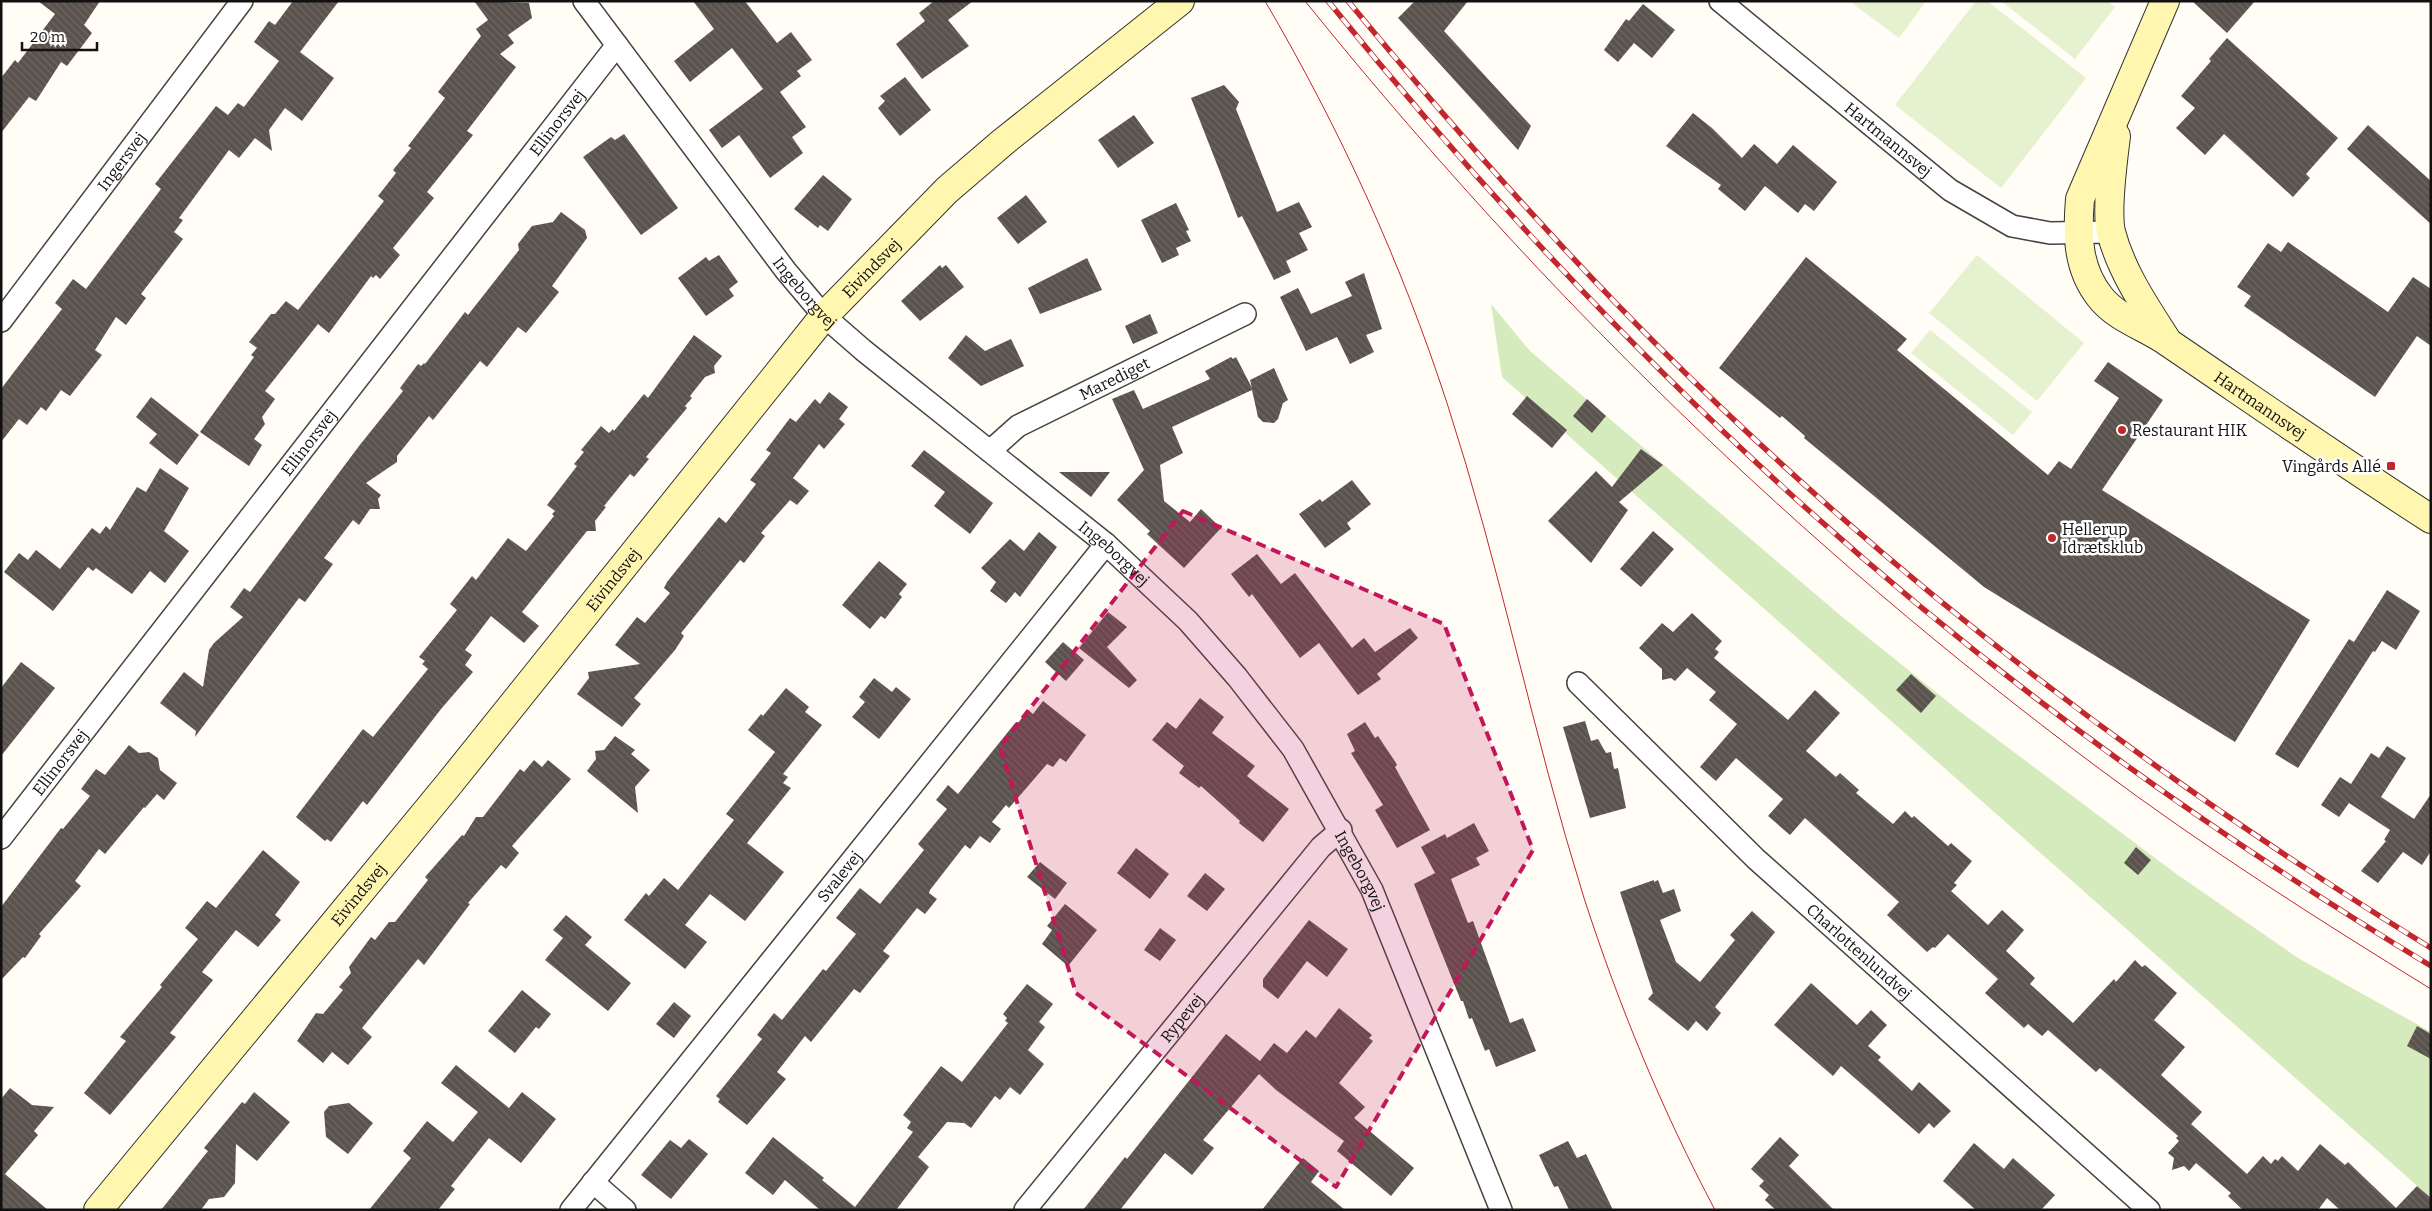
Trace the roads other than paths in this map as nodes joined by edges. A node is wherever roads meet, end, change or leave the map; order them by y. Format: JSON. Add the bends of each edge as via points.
{"nodes":[{"id":1,"x":242,"y":1,"type":"edge"},
{"id":2,"x":584,"y":1,"type":"edge"},
{"id":3,"x":1180,"y":1,"type":"edge"},
{"id":4,"x":1720,"y":1,"type":"edge"},
{"id":5,"x":2165,"y":1,"type":"edge"},
{"id":6,"x":617,"y":45,"type":"junction"},
{"id":7,"x":2119,"y":113,"type":"junction"},
{"id":8,"x":2111,"y":232,"type":"junction"},
{"id":9,"x":2077,"y":233,"type":"junction"},
{"id":10,"x":1245,"y":314,"type":"dead end"},
{"id":11,"x":824,"y":316,"type":"junction"},
{"id":12,"x":1,"y":321,"type":"edge"},
{"id":13,"x":2166,"y":340,"type":"junction"},
{"id":14,"x":990,"y":451,"type":"junction"},
{"id":15,"x":2431,"y":519,"type":"edge"},
{"id":16,"x":1106,"y":544,"type":"junction"},
{"id":17,"x":1578,"y":683,"type":"dead end"},
{"id":18,"x":1341,"y":830,"type":"junction"},
{"id":19,"x":1,"y":838,"type":"edge"},
{"id":20,"x":594,"y":1182,"type":"junction"},
{"id":21,"x":98,"y":1210,"type":"edge"},
{"id":22,"x":571,"y":1210,"type":"edge"},
{"id":23,"x":625,"y":1210,"type":"edge"},
{"id":24,"x":1025,"y":1210,"type":"edge"},
{"id":25,"x":1501,"y":1210,"type":"edge"},
{"id":26,"x":2150,"y":1210,"type":"edge"}],
"edges":[{"from":1,"to":12,"type":"street","name":"Ingersvej"},
{"from":2,"to":6,"type":"street","name":"Ingeborgvej"},
{"from":3,"to":11,"type":"street","name":"Eivindsvej","via":[[947,190]]},
{"from":4,"to":9,"type":"street","name":"Hartmannsvej","via":[[1950,190],[2012,226],[2050,233]]},
{"from":5,"to":7,"type":"street"},
{"from":6,"to":11,"type":"street","name":"Ingeborgvej","via":[[786,271]]},
{"from":6,"to":19,"type":"street","name":"Ellinorsvej"},
{"from":7,"to":8,"type":"street","name":"Hartmannsvej","via":[[2111,178]]},
{"from":7,"to":9,"type":"street","name":"Hartmannsvej","via":[[2080,199]]},
{"from":8,"to":9,"type":"street","name":"Hartmannsvej"},
{"from":8,"to":13,"type":"street","name":"Hartmannsvej","via":[[2133,286]]},
{"from":9,"to":13,"type":"street","name":"Hartmannsvej","via":[[2085,270],[2100,297],[2116,312]]},
{"from":10,"to":14,"type":"street","name":"Marediget","via":[[1018,426]]},
{"from":11,"to":14,"type":"street","name":"Ingeborgvej"},
{"from":11,"to":21,"type":"street","name":"Eivindsvej","via":[[430,807]]},
{"from":13,"to":15,"type":"street","name":"Hartmannsvej"},
{"from":14,"to":16,"type":"street","name":"Ingeborgvej"},
{"from":16,"to":18,"type":"street","name":"Ingeborgvej","via":[[1188,621],[1237,677],[1293,749]]},
{"from":16,"to":20,"type":"street","name":"Svalevej"},
{"from":17,"to":26,"type":"street","name":"Charlottenlundvej","via":[[1756,859]]},
{"from":18,"to":24,"type":"street","name":"Rypevej","via":[[1314,855]]},
{"from":18,"to":25,"type":"street","name":"Ingeborgvej","via":[[1372,890]]},
{"from":20,"to":22,"type":"street","name":"Svalevej"},
{"from":20,"to":23,"type":"street"}]}
